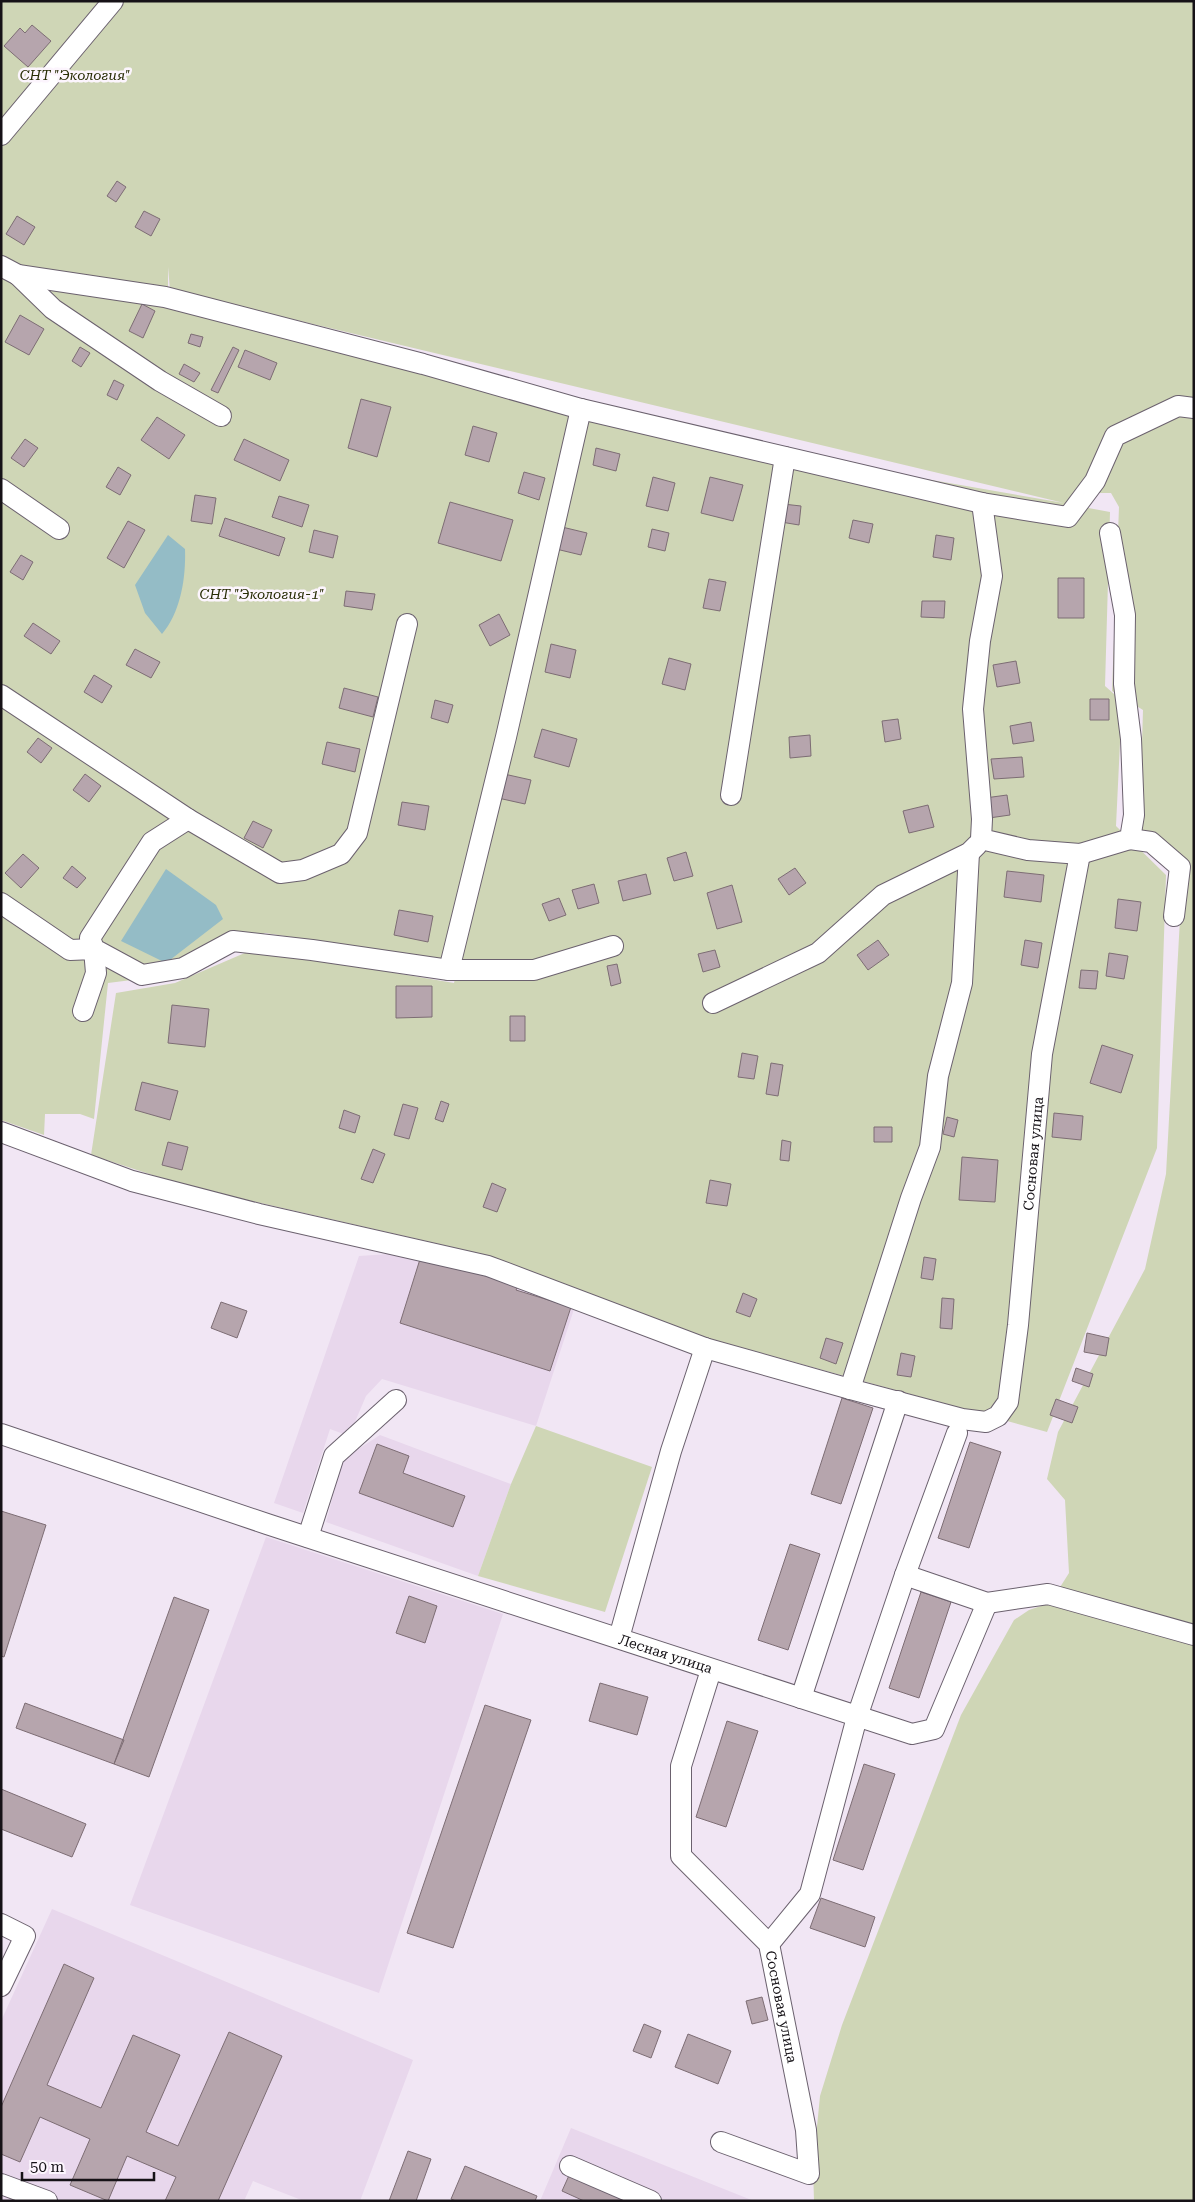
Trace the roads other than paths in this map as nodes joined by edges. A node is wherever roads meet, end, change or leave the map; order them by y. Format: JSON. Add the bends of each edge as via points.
{"nodes":[{"id":1,"x":113,"y":1,"type":"edge"},
{"id":2,"x":1,"y":135,"type":"edge"},
{"id":3,"x":10,"y":271,"type":"edge"},
{"id":4,"x":1194,"y":408,"type":"edge"},
{"id":5,"x":581,"y":409,"type":"junction"},
{"id":6,"x":221,"y":416,"type":"dead end"},
{"id":7,"x":785,"y":457,"type":"junction"},
{"id":8,"x":1,"y":489,"type":"edge"},
{"id":9,"x":982,"y":503,"type":"junction"},
{"id":10,"x":59,"y":529,"type":"dead end"},
{"id":11,"x":1110,"y":533,"type":"dead end"},
{"id":12,"x":407,"y":624,"type":"dead end"},
{"id":13,"x":1,"y":695,"type":"edge"},
{"id":14,"x":731,"y":795,"type":"dead end"},
{"id":15,"x":188,"y":819,"type":"junction"},
{"id":16,"x":1130,"y":839,"type":"junction"},
{"id":17,"x":975,"y":846,"type":"junction"},
{"id":18,"x":1080,"y":854,"type":"junction"},
{"id":19,"x":1,"y":903,"type":"edge"},
{"id":20,"x":1174,"y":916,"type":"dead end"},
{"id":21,"x":613,"y":946,"type":"dead end"},
{"id":22,"x":94,"y":949,"type":"junction"},
{"id":23,"x":449,"y":970,"type":"junction"},
{"id":24,"x":713,"y":1003,"type":"dead end"},
{"id":25,"x":83,"y":1012,"type":"dead end"},
{"id":26,"x":1,"y":1132,"type":"edge"},
{"id":27,"x":705,"y":1348,"type":"junction"},
{"id":28,"x":850,"y":1389,"type":"junction"},
{"id":29,"x":396,"y":1400,"type":"dead end"},
{"id":30,"x":898,"y":1401,"type":"junction"},
{"id":31,"x":959,"y":1426,"type":"junction"},
{"id":32,"x":1,"y":1434,"type":"edge"},
{"id":33,"x":308,"y":1537,"type":"junction"},
{"id":34,"x":905,"y":1575,"type":"junction"},
{"id":35,"x":987,"y":1603,"type":"junction"},
{"id":36,"x":1194,"y":1634,"type":"edge"},
{"id":37,"x":619,"y":1638,"type":"junction"},
{"id":38,"x":712,"y":1670,"type":"junction"},
{"id":39,"x":800,"y":1698,"type":"junction"},
{"id":40,"x":857,"y":1717,"type":"junction"},
{"id":41,"x":1,"y":1924,"type":"edge"},
{"id":42,"x":769,"y":1944,"type":"junction"},
{"id":43,"x":1,"y":1986,"type":"edge"},
{"id":44,"x":721,"y":2142,"type":"dead end"},
{"id":45,"x":570,"y":2166,"type":"dead end"},
{"id":46,"x":1,"y":2184,"type":"edge"},
{"id":47,"x":48,"y":2201,"type":"edge"},
{"id":48,"x":651,"y":2201,"type":"edge"}],
"edges":[{"from":1,"to":2,"type":"street"},
{"from":3,"to":5,"type":"street","via":[[165,297]]},
{"from":3,"to":6,"type":"street","via":[[54,309],[160,381]]},
{"from":4,"to":9,"type":"street","via":[[1178,406],[1115,436],[1094,481],[1068,517]]},
{"from":5,"to":7,"type":"street"},
{"from":5,"to":23,"type":"street"},
{"from":7,"to":9,"type":"street"},
{"from":7,"to":14,"type":"street"},
{"from":8,"to":10,"type":"street"},
{"from":9,"to":17,"type":"street","via":[[992,576],[980,641],[973,709],[982,819]]},
{"from":11,"to":16,"type":"street","via":[[1125,615],[1124,684],[1131,740],[1134,815]]},
{"from":12,"to":15,"type":"street","via":[[357,833],[340,854],[303,870],[280,872]]},
{"from":13,"to":15,"type":"street"},
{"from":15,"to":22,"type":"street","via":[[152,842],[90,938]]},
{"from":16,"to":18,"type":"street"},
{"from":16,"to":20,"type":"street","via":[[1151,842],[1180,867]]},
{"from":17,"to":18,"type":"street"},
{"from":17,"to":24,"type":"street","via":[[883,896],[818,953]]},
{"from":17,"to":28,"type":"street","via":[[962,983],[938,1076],[930,1147]]},
{"from":18,"to":31,"type":"street","name":"Сосновая улица","via":[[1042,1054],[1008,1402],[998,1416],[986,1422]]},
{"from":19,"to":22,"type":"street","via":[[70,950]]},
{"from":21,"to":23,"type":"street","via":[[534,970]]},
{"from":22,"to":23,"type":"street","via":[[142,975],[183,968],[234,941]]},
{"from":22,"to":25,"type":"street","via":[[96,973]]},
{"from":26,"to":27,"type":"street","name":"Сосновая улица","via":[[132,1181],[259,1214],[488,1266]]},
{"from":27,"to":28,"type":"street","name":"Сосновая улица"},
{"from":27,"to":37,"type":"street","via":[[671,1451]]},
{"from":28,"to":30,"type":"street","name":"Сосновая улица"},
{"from":29,"to":33,"type":"street","via":[[334,1456]]},
{"from":30,"to":31,"type":"street","name":"Сосновая улица"},
{"from":30,"to":39,"type":"street"},
{"from":31,"to":34,"type":"street"},
{"from":32,"to":33,"type":"street","name":"Лесная улица"},
{"from":33,"to":37,"type":"street","name":"Лесная улица","via":[[457,1577]]},
{"from":34,"to":35,"type":"street"},
{"from":34,"to":40,"type":"street"},
{"from":35,"to":36,"type":"street","via":[[1048,1594]]},
{"from":35,"to":40,"type":"street","name":"Лесная улица","via":[[934,1729],[912,1734]]},
{"from":37,"to":38,"type":"street","name":"Лесная улица"},
{"from":38,"to":39,"type":"street","name":"Лесная улица"},
{"from":38,"to":42,"type":"street","name":"Сосновая улица","via":[[680,1766],[681,1856]]},
{"from":39,"to":40,"type":"street","name":"Лесная улица"},
{"from":40,"to":42,"type":"street","via":[[810,1894]]},
{"from":41,"to":43,"type":"street","via":[[25,1936]]},
{"from":42,"to":44,"type":"street","name":"Сосновая улица","via":[[806,2130],[809,2174]]},
{"from":45,"to":48,"type":"street"},
{"from":46,"to":47,"type":"street"}]}
